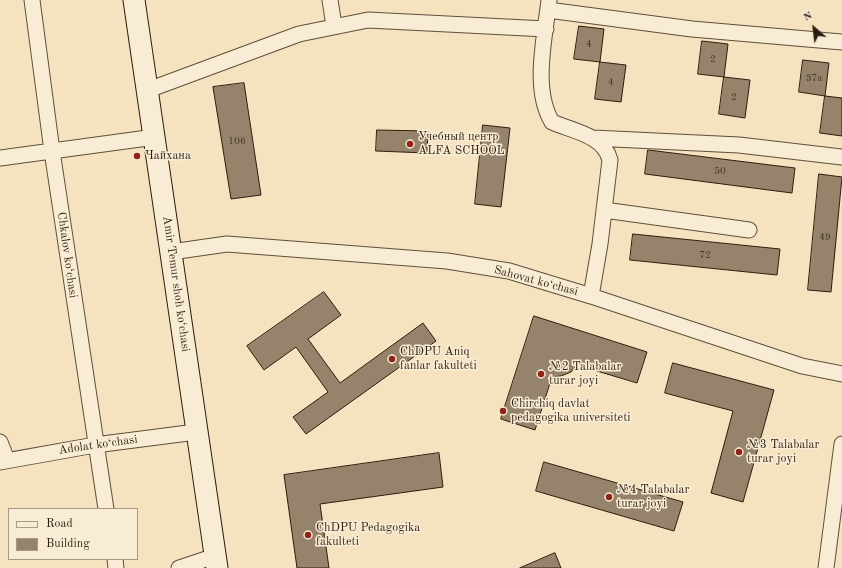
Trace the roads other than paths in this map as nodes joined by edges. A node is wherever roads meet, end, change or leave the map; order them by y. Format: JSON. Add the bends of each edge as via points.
{"nodes":[{"id":1,"x":32,"y":0,"type":"edge"},
{"id":2,"x":134,"y":0,"type":"edge"},
{"id":3,"x":330,"y":0,"type":"edge"},
{"id":4,"x":549,"y":5,"type":"edge"},
{"id":5,"x":334,"y":26,"type":"junction"},
{"id":6,"x":546,"y":29,"type":"junction"},
{"id":7,"x":842,"y":42,"type":"edge"},
{"id":8,"x":148,"y":90,"type":"junction"},
{"id":9,"x":155,"y":137,"type":"junction"},
{"id":10,"x":593,"y":138,"type":"junction"},
{"id":11,"x":52,"y":151,"type":"junction"},
{"id":12,"x":842,"y":157,"type":"edge"},
{"id":13,"x":0,"y":158,"type":"edge"},
{"id":14,"x":604,"y":210,"type":"junction"},
{"id":15,"x":749,"y":230,"type":"dead end"},
{"id":16,"x":171,"y":252,"type":"junction"},
{"id":17,"x":591,"y":296,"type":"junction"},
{"id":18,"x":842,"y":374,"type":"edge"},
{"id":19,"x":196,"y":432,"type":"junction"},
{"id":20,"x":0,"y":442,"type":"edge"},
{"id":21,"x":842,"y":444,"type":"edge"},
{"id":22,"x":95,"y":445,"type":"junction"},
{"id":23,"x":4,"y":461,"type":"edge"},
{"id":24,"x":106,"y":508,"type":"edge"},
{"id":25,"x":216,"y":562,"type":"edge"},
{"id":26,"x":179,"y":568,"type":"edge"},
{"id":27,"x":826,"y":568,"type":"edge"}],
"edges":[{"from":1,"to":11,"type":"street","name":"Chkalov ko‘chasi"},
{"from":2,"to":8,"type":"main road","name":"Amir Temur shoh ko‘chasi"},
{"from":3,"to":5,"type":"street"},
{"from":4,"to":6,"type":"street"},
{"from":4,"to":7,"type":"street","via":[[692,29]]},
{"from":5,"to":6,"type":"street","via":[[368,20]]},
{"from":5,"to":8,"type":"street","via":[[298,34]]},
{"from":6,"to":10,"type":"street","via":[[543,104],[552,122]]},
{"from":8,"to":9,"type":"main road","name":"Amir Temur shoh ko‘chasi"},
{"from":9,"to":11,"type":"street"},
{"from":9,"to":16,"type":"main road","name":"Amir Temur shoh ko‘chasi"},
{"from":10,"to":12,"type":"street","via":[[739,145]]},
{"from":10,"to":14,"type":"street","via":[[604,147],[610,160]]},
{"from":11,"to":13,"type":"street"},
{"from":11,"to":22,"type":"street","name":"Chkalov ko‘chasi"},
{"from":14,"to":15,"type":"street"},
{"from":14,"to":17,"type":"street"},
{"from":16,"to":17,"type":"street","name":"Sahovat ko‘chasi","via":[[227,244],[448,261],[509,271]]},
{"from":16,"to":19,"type":"main road","name":"Amir Temur shoh ko‘chasi"},
{"from":17,"to":18,"type":"street","name":"Sahovat ko‘chasi","via":[[802,366]]},
{"from":19,"to":22,"type":"street","name":"Adolat ko‘chasi"},
{"from":19,"to":25,"type":"main road","name":"Amir Temur shoh ko‘chasi"},
{"from":20,"to":23,"type":"street"},
{"from":21,"to":27,"type":"street"},
{"from":22,"to":23,"type":"street","name":"Adolat ko‘chasi"},
{"from":22,"to":24,"type":"street","name":"Chkalov ko‘chasi"},
{"from":25,"to":26,"type":"street"}]}
